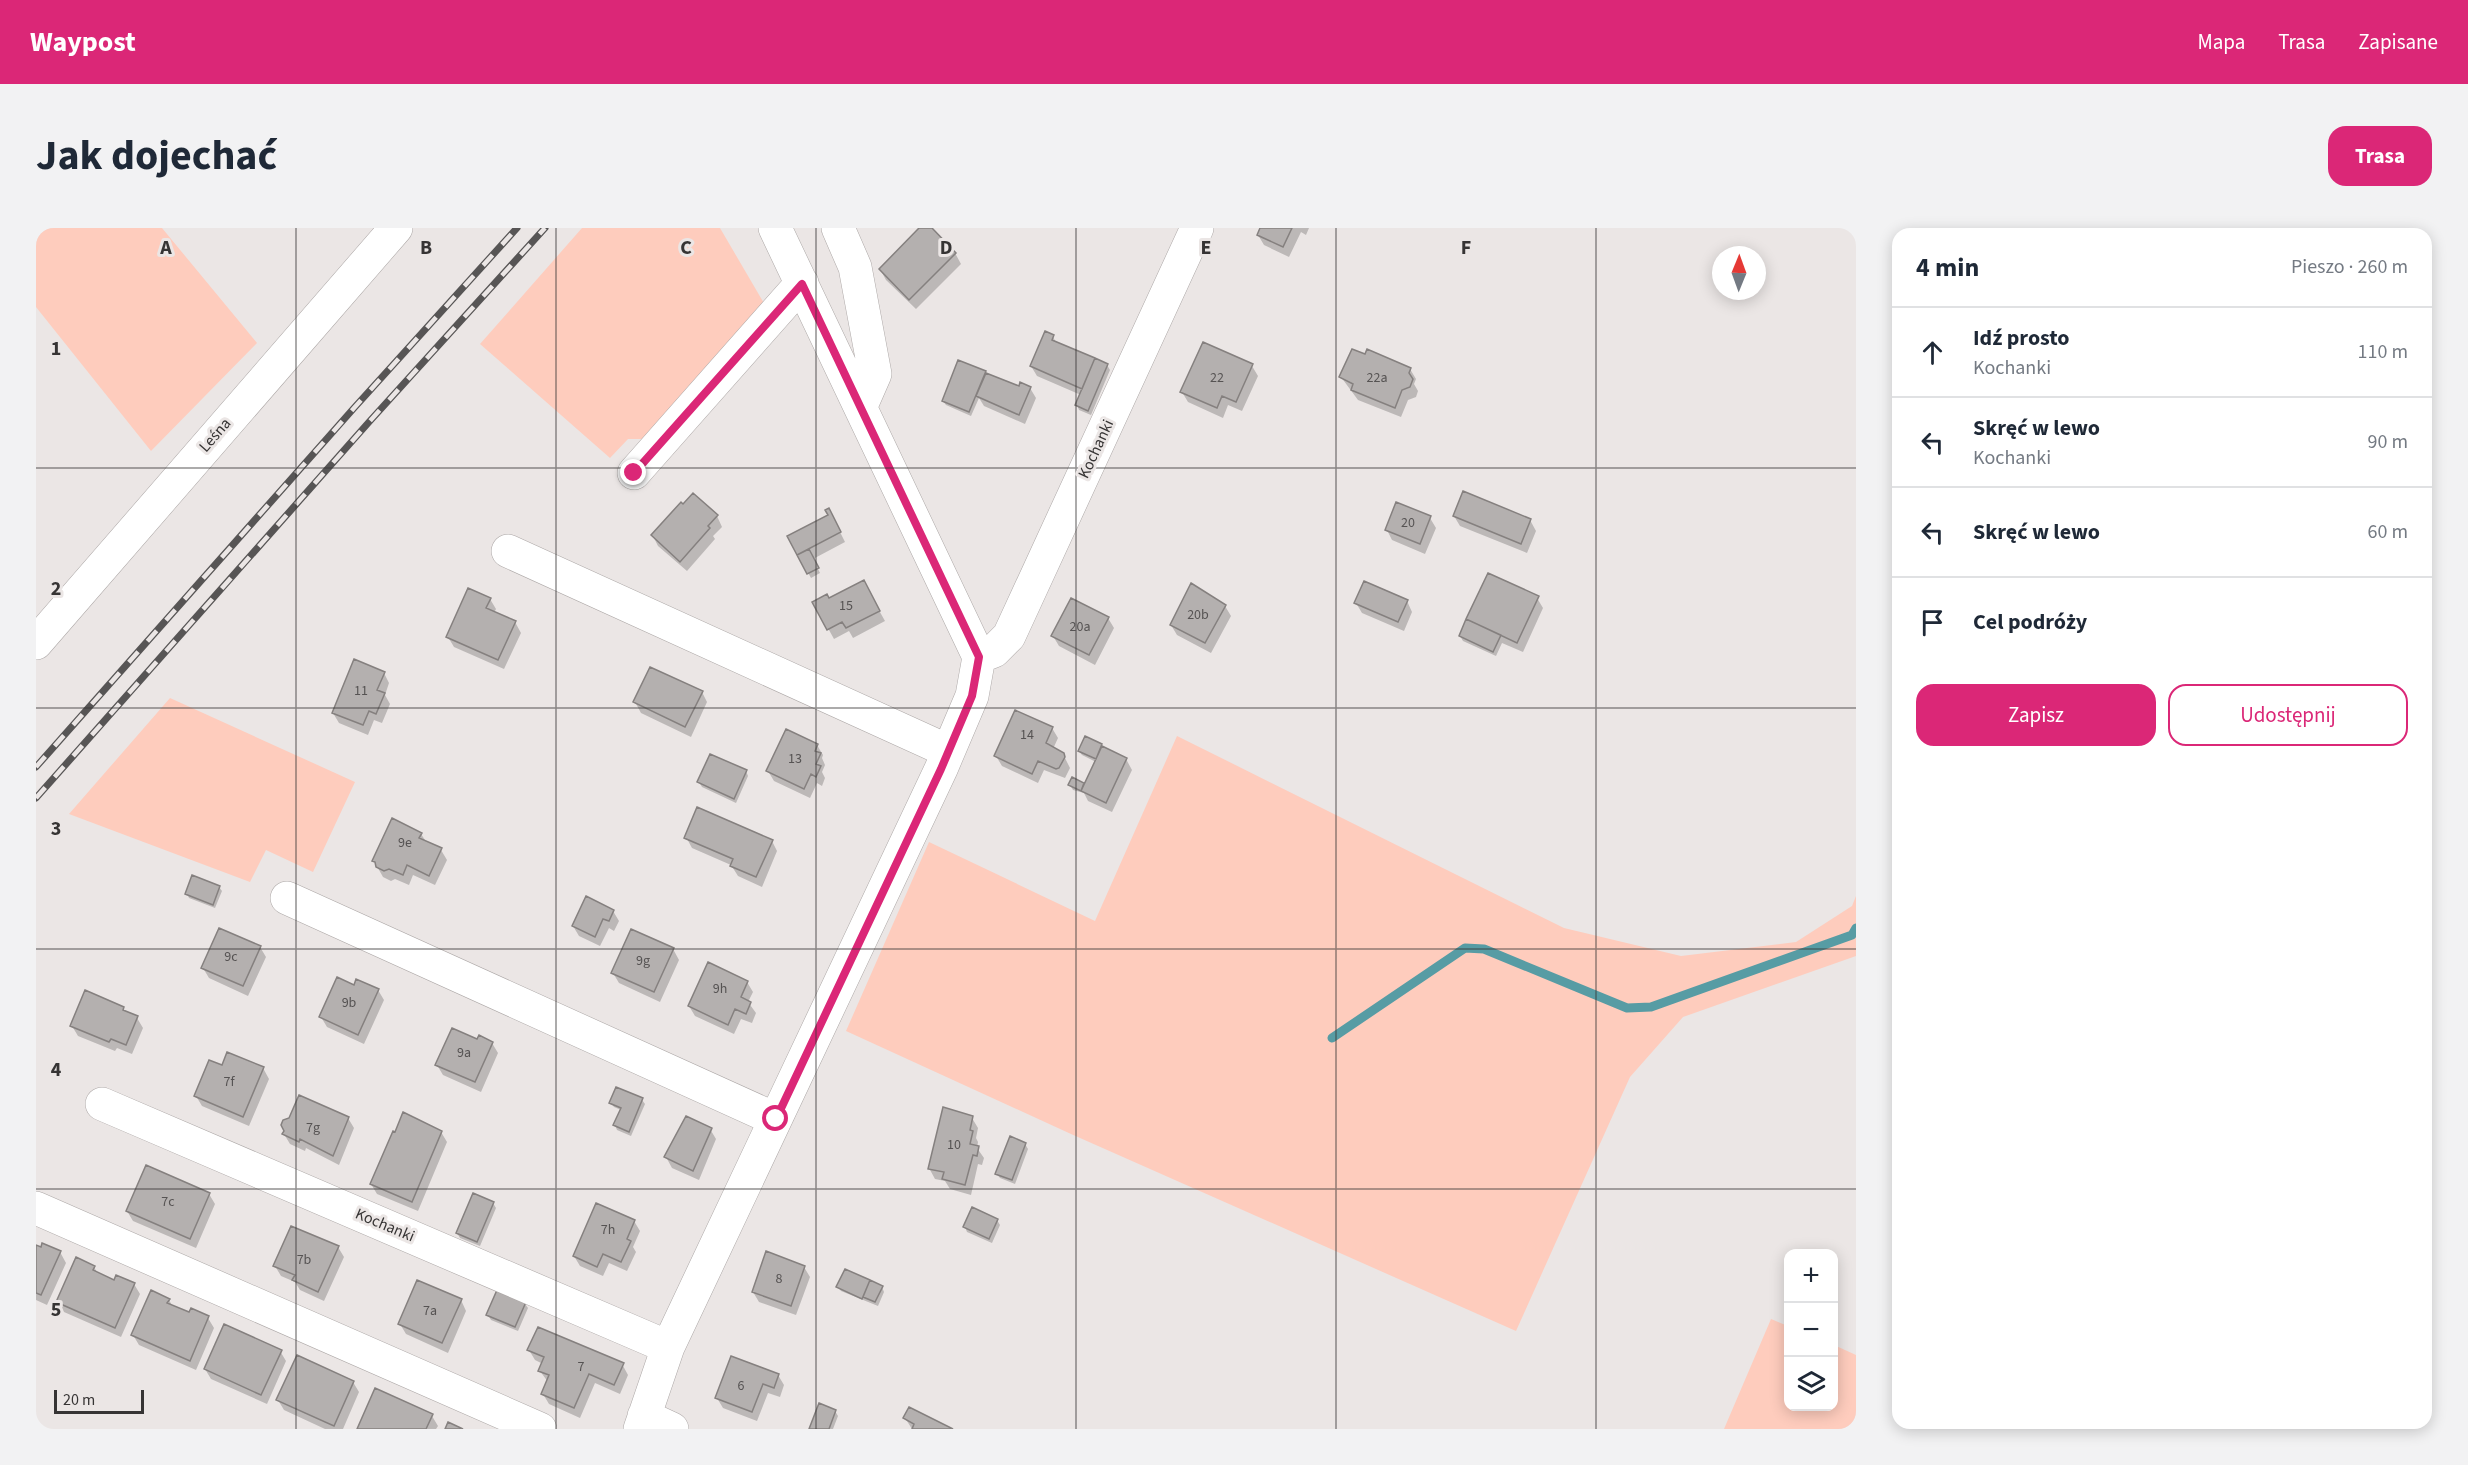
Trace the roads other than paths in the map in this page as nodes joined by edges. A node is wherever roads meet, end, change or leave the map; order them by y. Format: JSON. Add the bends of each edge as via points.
{"nodes":[{"id":1,"x":396,"y":228,"type":"edge"},
{"id":2,"x":775,"y":228,"type":"edge"},
{"id":3,"x":838,"y":228,"type":"edge"},
{"id":4,"x":1197,"y":228,"type":"edge"},
{"id":5,"x":802,"y":284,"type":"junction"},
{"id":6,"x":861,"y":406,"type":"junction"},
{"id":7,"x":634,"y":473,"type":"dead end"},
{"id":8,"x":508,"y":551,"type":"dead end"},
{"id":9,"x":36,"y":643,"type":"edge"},
{"id":10,"x":979,"y":657,"type":"junction"},
{"id":11,"x":948,"y":751,"type":"junction"},
{"id":12,"x":287,"y":898,"type":"dead end"},
{"id":13,"x":102,"y":1104,"type":"dead end"},
{"id":14,"x":776,"y":1119,"type":"junction"},
{"id":15,"x":36,"y":1208,"type":"edge"},
{"id":16,"x":668,"y":1347,"type":"junction"},
{"id":17,"x":652,"y":1425,"type":"edge"},
{"id":18,"x":540,"y":1429,"type":"edge"}],
"edges":[{"from":1,"to":9,"type":"street","name":"Leśna"},
{"from":2,"to":5,"type":"street"},
{"from":3,"to":6,"type":"street","via":[[855,267],[875,374]]},
{"from":4,"to":10,"type":"street","name":"Kochanki","via":[[1009,636],[994,651]]},
{"from":5,"to":6,"type":"street"},
{"from":5,"to":7,"type":"street"},
{"from":6,"to":10,"type":"street"},
{"from":8,"to":11,"type":"street"},
{"from":10,"to":11,"type":"street","via":[[972,696]]},
{"from":11,"to":14,"type":"street"},
{"from":12,"to":14,"type":"street"},
{"from":13,"to":16,"type":"street","name":"Kochanki"},
{"from":14,"to":16,"type":"street"},
{"from":15,"to":18,"type":"street"},
{"from":16,"to":17,"type":"street"}]}
